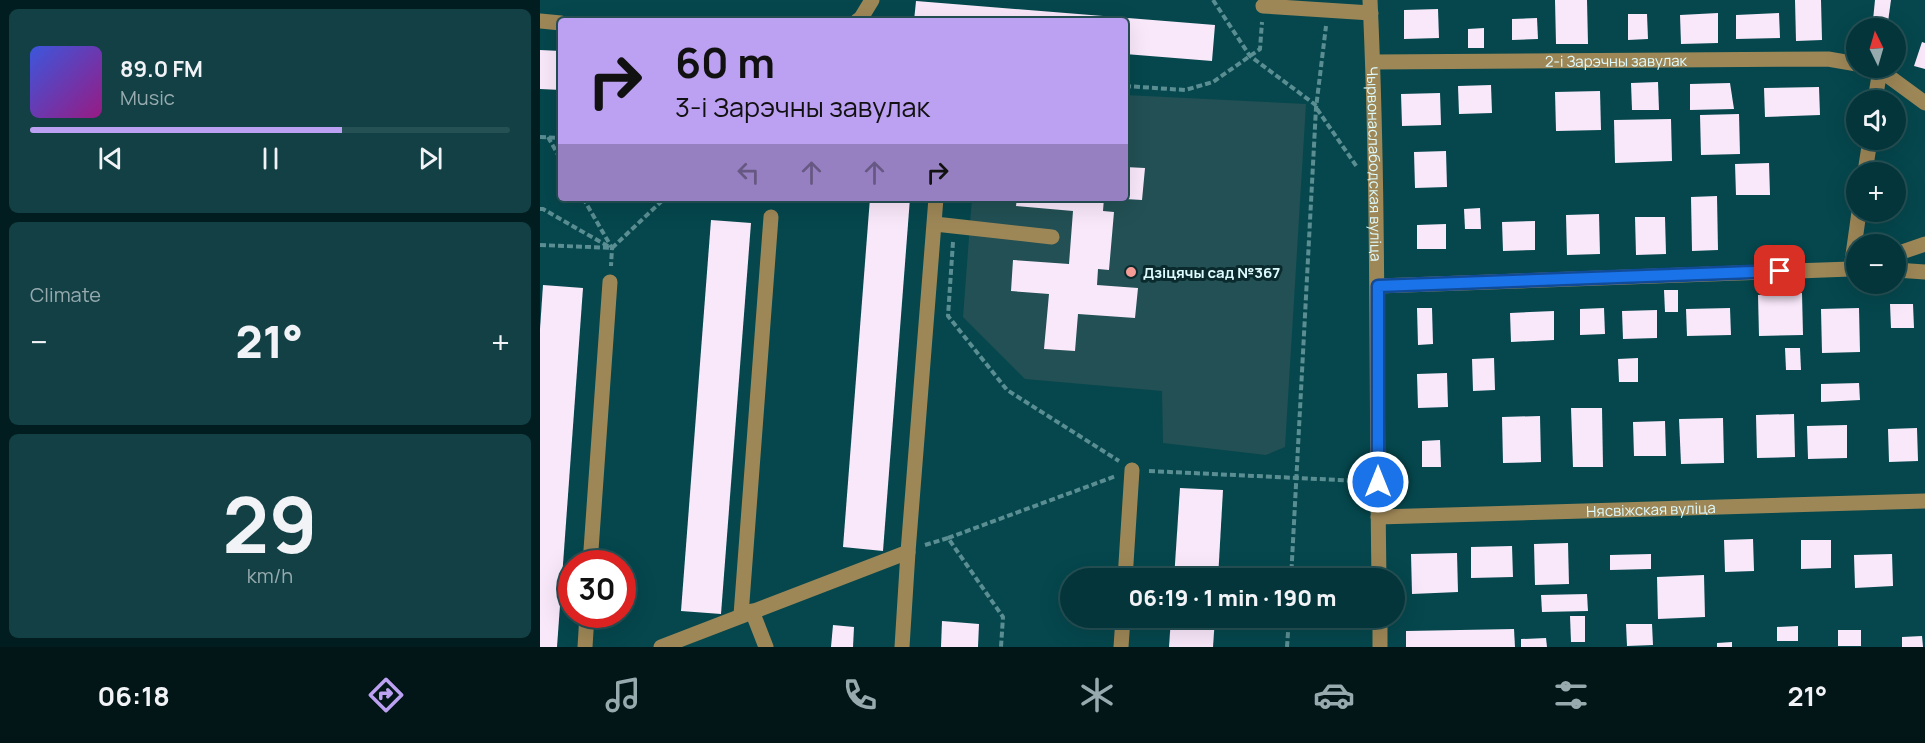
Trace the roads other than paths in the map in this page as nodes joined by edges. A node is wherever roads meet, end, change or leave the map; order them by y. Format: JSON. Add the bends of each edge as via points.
{"nodes":[{"id":1,"x":872,"y":0,"type":"edge"},
{"id":2,"x":1263,"y":6,"type":"road end"},
{"id":3,"x":1371,"y":7,"type":"edge"},
{"id":4,"x":861,"y":18,"type":"edge"},
{"id":5,"x":540,"y":21,"type":"edge"},
{"id":6,"x":558,"y":22,"type":"edge"},
{"id":7,"x":1374,"y":62,"type":"junction"},
{"id":8,"x":1846,"y":62,"type":"edge"},
{"id":9,"x":1889,"y":78,"type":"edge"},
{"id":10,"x":1925,"y":103,"type":"edge"},
{"id":11,"x":936,"y":201,"type":"edge"},
{"id":12,"x":771,"y":217,"type":"dead end"},
{"id":13,"x":934,"y":224,"type":"junction"},
{"id":14,"x":1052,"y":237,"type":"dead end"},
{"id":15,"x":1925,"y":244,"type":"edge"},
{"id":16,"x":1906,"y":251,"type":"edge"},
{"id":17,"x":1846,"y":268,"type":"edge"},
{"id":18,"x":1906,"y":271,"type":"edge"},
{"id":19,"x":1925,"y":272,"type":"edge"},
{"id":20,"x":610,"y":282,"type":"dead end"},
{"id":21,"x":1378,"y":286,"type":"junction"},
{"id":22,"x":1132,"y":470,"type":"road end"},
{"id":23,"x":1925,"y":501,"type":"edge"},
{"id":24,"x":1378,"y":517,"type":"junction"},
{"id":25,"x":591,"y":550,"type":"edge"},
{"id":26,"x":908,"y":552,"type":"junction"},
{"id":27,"x":1126,"y":568,"type":"edge"},
{"id":28,"x":1379,"y":568,"type":"edge"},
{"id":29,"x":746,"y":613,"type":"junction"},
{"id":30,"x":586,"y":628,"type":"edge"},
{"id":31,"x":1122,"y":628,"type":"edge"},
{"id":32,"x":1380,"y":628,"type":"edge"},
{"id":33,"x":688,"y":642,"type":"edge"},
{"id":34,"x":585,"y":647,"type":"edge"},
{"id":35,"x":661,"y":647,"type":"edge"},
{"id":36,"x":766,"y":647,"type":"edge"},
{"id":37,"x":902,"y":647,"type":"edge"},
{"id":38,"x":1121,"y":647,"type":"edge"},
{"id":39,"x":1380,"y":647,"type":"edge"}],
"edges":[{"from":1,"to":4,"type":"street"},
{"from":2,"to":3,"type":"street","via":[[1328,10]]},
{"from":3,"to":7,"type":"street","name":"Чырвонаслабодская вуліца"},
{"from":5,"to":6,"type":"street"},
{"from":7,"to":8,"type":"street","name":"2-і Зарэчны завулак"},
{"from":7,"to":21,"type":"street","name":"Чырвонаслабодская вуліца"},
{"from":9,"to":10,"type":"street"},
{"from":11,"to":13,"type":"street"},
{"from":12,"to":29,"type":"street"},
{"from":13,"to":14,"type":"street"},
{"from":13,"to":26,"type":"street"},
{"from":15,"to":16,"type":"street"},
{"from":17,"to":21,"type":"street"},
{"from":18,"to":19,"type":"street"},
{"from":20,"to":25,"type":"street"},
{"from":21,"to":24,"type":"street","name":"Чырвонаслабодская вуліца"},
{"from":22,"to":27,"type":"street"},
{"from":23,"to":24,"type":"street","name":"Нясвіжская вуліца"},
{"from":24,"to":28,"type":"street","name":"Чырвонаслабодская вуліца"},
{"from":26,"to":29,"type":"street"},
{"from":26,"to":37,"type":"street"},
{"from":29,"to":33,"type":"street"},
{"from":29,"to":36,"type":"street"},
{"from":30,"to":34,"type":"street"},
{"from":31,"to":38,"type":"street"},
{"from":32,"to":39,"type":"street"},
{"from":33,"to":35,"type":"street"}]}
